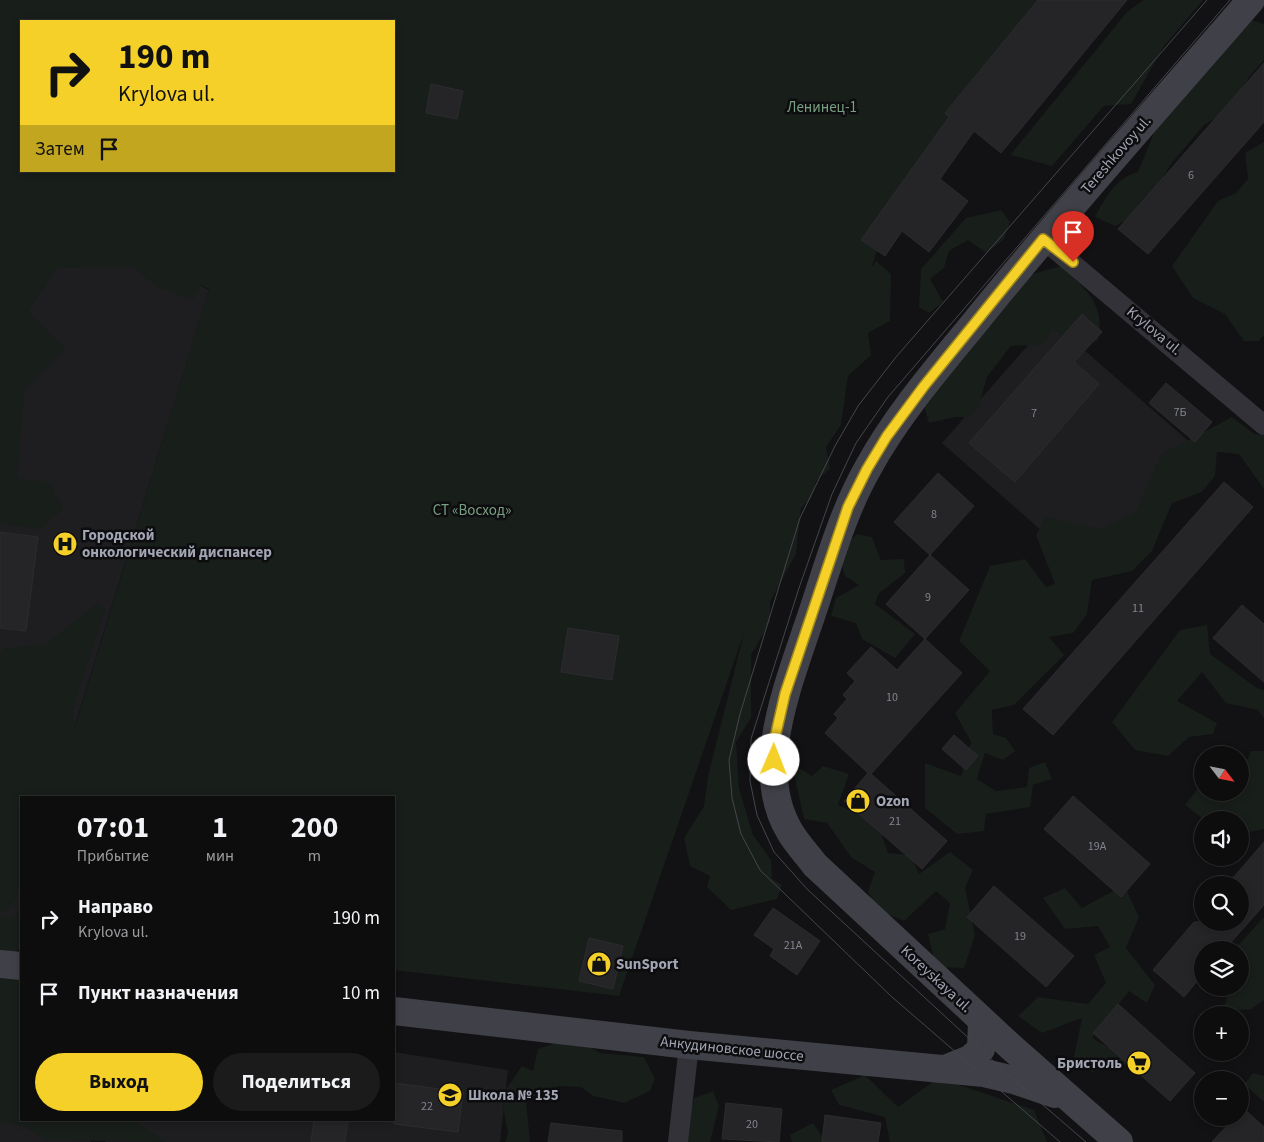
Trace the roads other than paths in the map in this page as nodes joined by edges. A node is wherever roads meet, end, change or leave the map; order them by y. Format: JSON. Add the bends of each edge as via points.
{"nodes":[{"id":1,"x":1251,"y":0,"type":"edge"},
{"id":2,"x":1043,"y":239,"type":"junction"},
{"id":3,"x":1264,"y":425,"type":"edge"},
{"id":4,"x":777,"y":797,"type":"joint"},
{"id":5,"x":0,"y":964,"type":"edge"},
{"id":6,"x":20,"y":966,"type":"edge"},
{"id":7,"x":395,"y":1011,"type":"edge"},
{"id":8,"x":982,"y":1021,"type":"junction"},
{"id":9,"x":689,"y":1045,"type":"junction"},
{"id":10,"x":943,"y":1069,"type":"junction"},
{"id":11,"x":1068,"y":1098,"type":"junction"},
{"id":12,"x":678,"y":1142,"type":"edge"},
{"id":13,"x":1119,"y":1142,"type":"edge"}],
"edges":[{"from":1,"to":2,"type":"street","name":"Tereshkovoy ul."},
{"from":2,"to":3,"type":"street","name":"Krylova ul."},
{"from":2,"to":4,"type":"street","name":"Tereshkovoy ul.","via":[[887,436],[848,507],[785,694],[774,742]]},
{"from":4,"to":8,"type":"street","name":"Koreyskaya ul.","via":[[789,830],[815,865]]},
{"from":5,"to":6,"type":"street"},
{"from":7,"to":9,"type":"street","name":"Анкудиновское шоссе"},
{"from":8,"to":10,"type":"street","via":[[980,1049],[970,1059]]},
{"from":8,"to":11,"type":"street","name":"Koreyskaya ul."},
{"from":9,"to":10,"type":"street","name":"Анкудиновское шоссе"},
{"from":9,"to":12,"type":"street"},
{"from":10,"to":11,"type":"street","name":"Анкудиновское шоссе","via":[[984,1073]]},
{"from":11,"to":13,"type":"street","name":"Koreyskaya ul."}]}
